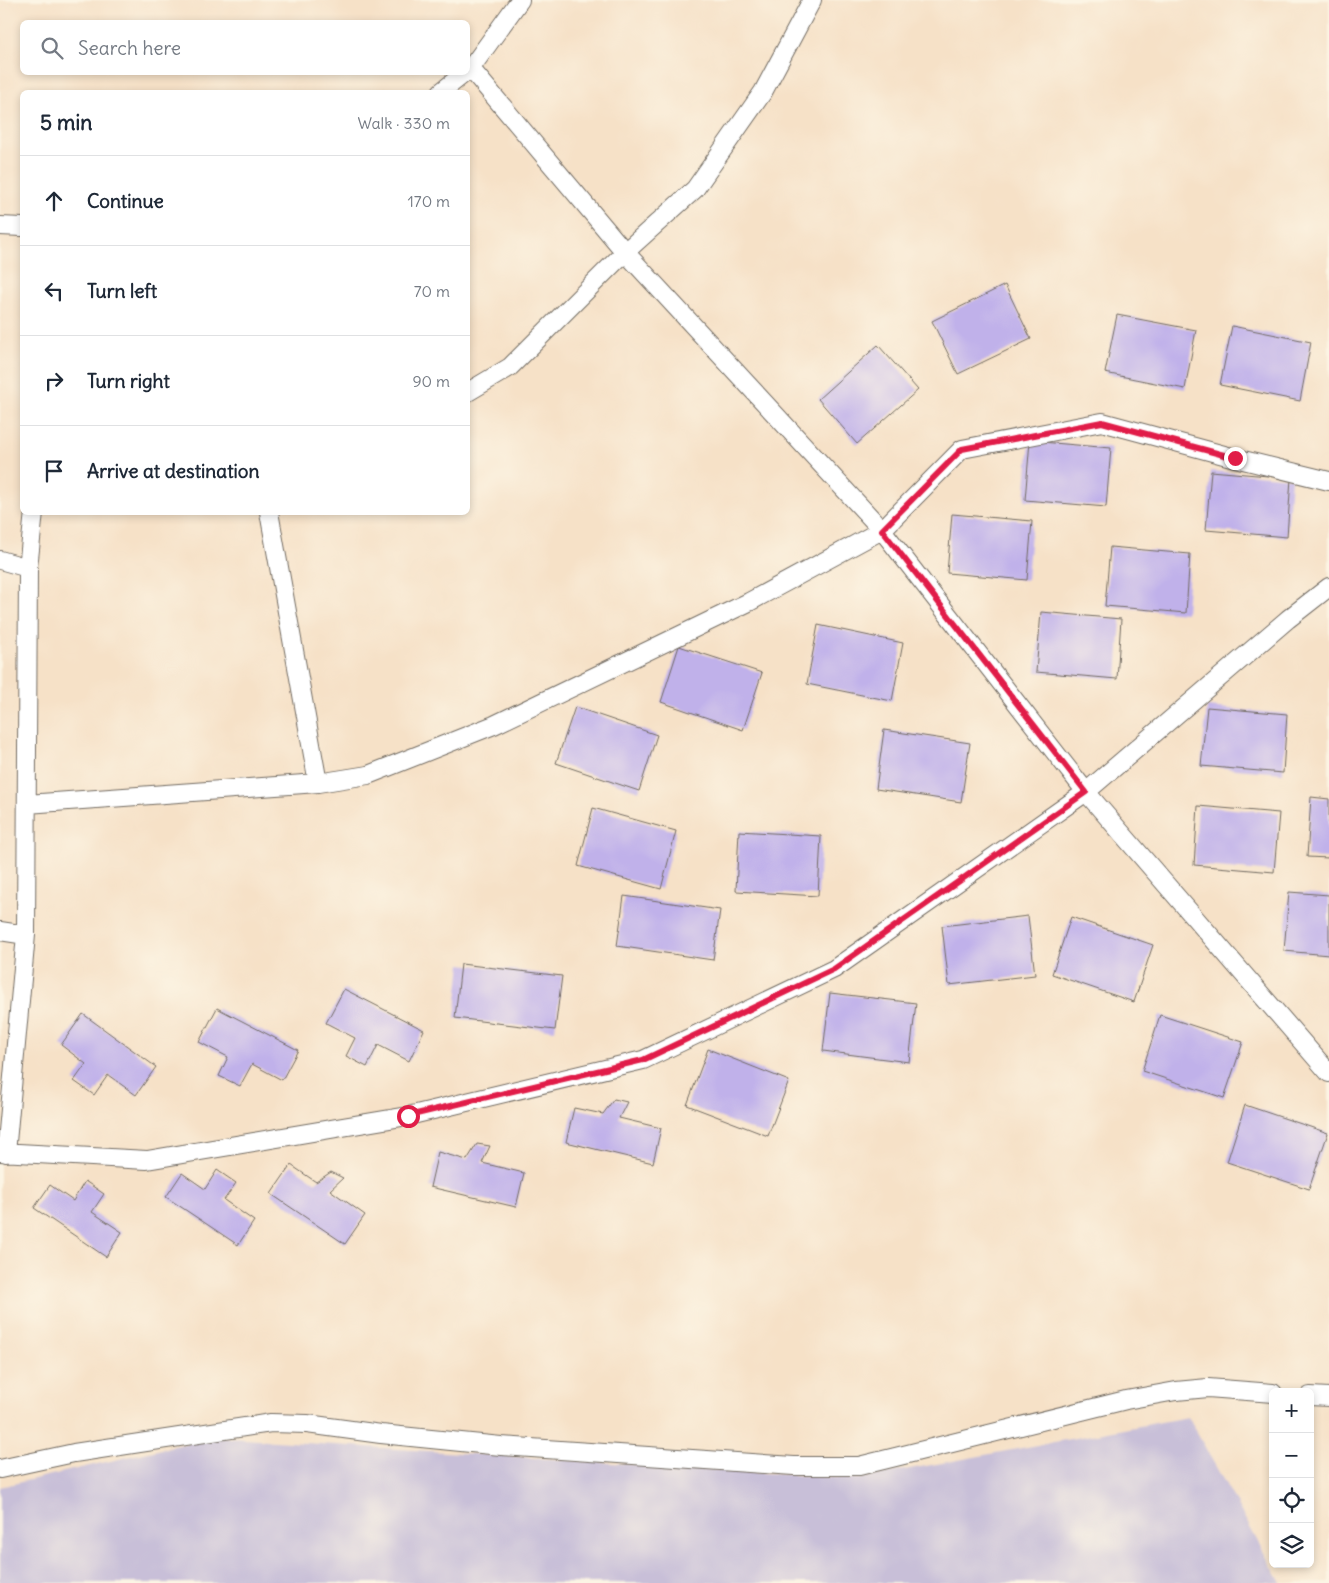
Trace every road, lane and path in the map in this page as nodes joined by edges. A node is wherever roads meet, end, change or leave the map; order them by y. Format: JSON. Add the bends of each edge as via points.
{"nodes":[{"id":1,"x":520,"y":0,"type":"edge"},
{"id":2,"x":812,"y":0,"type":"edge"},
{"id":3,"x":470,"y":68,"type":"edge"},
{"id":4,"x":470,"y":73,"type":"edge"},
{"id":5,"x":463,"y":75,"type":"edge"},
{"id":6,"x":444,"y":90,"type":"edge"},
{"id":7,"x":0,"y":226,"type":"edge"},
{"id":8,"x":20,"y":227,"type":"edge"},
{"id":9,"x":624,"y":252,"type":"junction"},
{"id":10,"x":470,"y":391,"type":"edge"},
{"id":11,"x":1329,"y":481,"type":"edge"},
{"id":12,"x":34,"y":515,"type":"edge"},
{"id":13,"x":270,"y":515,"type":"edge"},
{"id":14,"x":882,"y":530,"type":"junction"},
{"id":15,"x":0,"y":560,"type":"edge"},
{"id":16,"x":28,"y":568,"type":"junction"},
{"id":17,"x":1329,"y":587,"type":"edge"},
{"id":18,"x":318,"y":783,"type":"junction"},
{"id":19,"x":1086,"y":792,"type":"junction"},
{"id":20,"x":27,"y":804,"type":"junction"},
{"id":21,"x":0,"y":931,"type":"edge"},
{"id":22,"x":26,"y":935,"type":"junction"},
{"id":23,"x":1329,"y":1072,"type":"edge"},
{"id":24,"x":3,"y":1152,"type":"edge"},
{"id":25,"x":1269,"y":1393,"type":"edge"},
{"id":26,"x":1314,"y":1396,"type":"edge"},
{"id":27,"x":1329,"y":1397,"type":"edge"},
{"id":28,"x":0,"y":1469,"type":"edge"}],
"edges":[{"from":1,"to":3,"type":"lane"},
{"from":2,"to":9,"type":"lane","via":[[763,92],[695,189]]},
{"from":4,"to":9,"type":"lane"},
{"from":5,"to":6,"type":"lane"},
{"from":7,"to":8,"type":"lane"},
{"from":9,"to":10,"type":"lane","via":[[510,367]]},
{"from":9,"to":14,"type":"lane"},
{"from":11,"to":14,"type":"lane","via":[[1102,422],[962,449]]},
{"from":12,"to":16,"type":"lane"},
{"from":13,"to":18,"type":"lane"},
{"from":14,"to":18,"type":"lane","via":[[748,602],[494,725],[368,774]]},
{"from":14,"to":19,"type":"lane"},
{"from":15,"to":16,"type":"lane"},
{"from":16,"to":20,"type":"lane"},
{"from":17,"to":19,"type":"lane"},
{"from":18,"to":20,"type":"lane"},
{"from":19,"to":23,"type":"lane"},
{"from":19,"to":24,"type":"lane","via":[[834,969],[643,1060],[408,1116],[147,1160]]},
{"from":20,"to":22,"type":"lane"},
{"from":21,"to":22,"type":"lane"},
{"from":22,"to":24,"type":"lane"},
{"from":25,"to":28,"type":"lane","via":[[1208,1388],[1176,1391],[1126,1400],[859,1466],[794,1466],[501,1446],[307,1424],[271,1423],[74,1453]]},
{"from":26,"to":27,"type":"lane"}]}
